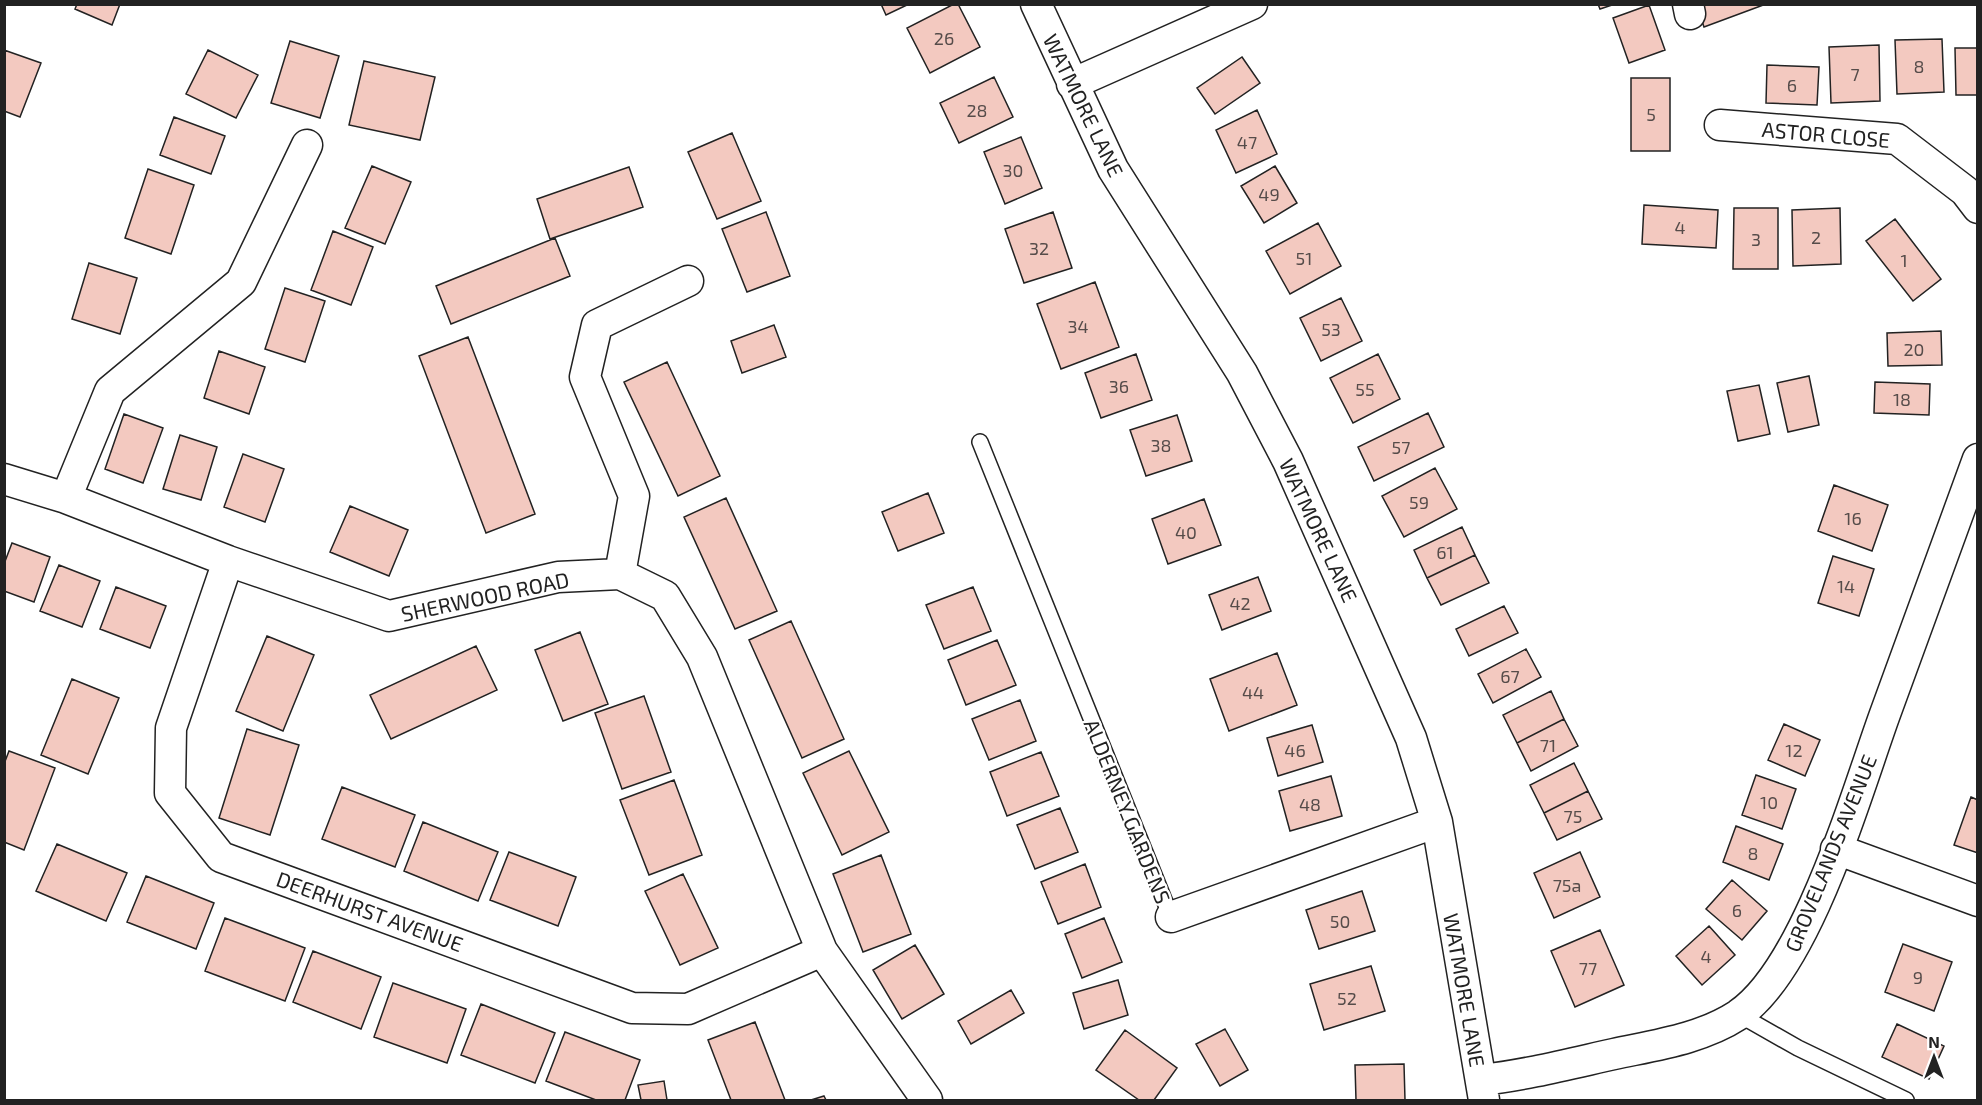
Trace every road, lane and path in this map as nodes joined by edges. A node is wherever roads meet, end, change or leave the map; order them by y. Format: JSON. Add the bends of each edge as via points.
{"nodes":[{"id":1,"x":1036,"y":4,"type":"edge"},
{"id":2,"x":1252,"y":4,"type":"edge"},
{"id":3,"x":1072,"y":84,"type":"junction"},
{"id":4,"x":1720,"y":125,"type":"dead end"},
{"id":5,"x":307,"y":145,"type":"dead end"},
{"id":6,"x":1977,"y":208,"type":"edge"},
{"id":7,"x":688,"y":281,"type":"dead end"},
{"id":8,"x":980,"y":442,"type":"dead end"},
{"id":9,"x":1977,"y":459,"type":"edge"},
{"id":10,"x":4,"y":479,"type":"edge"},
{"id":11,"x":66,"y":498,"type":"junction"},
{"id":12,"x":228,"y":561,"type":"junction"},
{"id":13,"x":620,"y":574,"type":"junction"},
{"id":14,"x":1437,"y":822,"type":"junction"},
{"id":15,"x":1836,"y":849,"type":"junction"},
{"id":16,"x":1977,"y":901,"type":"edge"},
{"id":17,"x":1171,"y":917,"type":"joint"},
{"id":18,"x":822,"y":951,"type":"junction"},
{"id":19,"x":1738,"y":1014,"type":"junction"},
{"id":20,"x":1482,"y":1090,"type":"edge"},
{"id":21,"x":927,"y":1101,"type":"edge"},
{"id":22,"x":1906,"y":1101,"type":"edge"}],
"edges":[{"from":1,"to":3,"type":"street","name":"WATMORE LANE"},
{"from":2,"to":3,"type":"street"},
{"from":3,"to":14,"type":"street","name":"WATMORE LANE","via":[[1113,169],[1242,373],[1288,461],[1412,738]]},
{"from":4,"to":6,"type":"street","name":"ASTOR CLOSE","via":[[1897,139],[1965,191]]},
{"from":5,"to":11,"type":"street","via":[[241,282],[110,391]]},
{"from":7,"to":13,"type":"street","via":[[597,325],[585,377],[634,496]]},
{"from":8,"to":17,"type":"lane","name":"ALDERNEY GARDENS"},
{"from":9,"to":15,"type":"street","name":"GROVELANDS AVENUE"},
{"from":10,"to":11,"type":"street","name":"SHERWOOD ROAD"},
{"from":11,"to":12,"type":"street","name":"SHERWOOD ROAD"},
{"from":12,"to":13,"type":"street","name":"SHERWOOD ROAD","via":[[389,616],[558,577]]},
{"from":12,"to":18,"type":"street","name":"DEERHURST AVENUE","via":[[171,728],[170,792],[221,857],[632,1008],[688,1009]]},
{"from":13,"to":18,"type":"street","name":"SHERWOOD ROAD","via":[[665,596],[702,657]]},
{"from":14,"to":17,"type":"street","name":"ALDERNEY GARDENS"},
{"from":14,"to":20,"type":"street","name":"WATMORE LANE"},
{"from":15,"to":16,"type":"street"},
{"from":15,"to":19,"type":"street","name":"GROVELANDS AVENUE","via":[[1803,928],[1779,972],[1763,994]]},
{"from":18,"to":21,"type":"street","name":"SHERWOOD ROAD"},
{"from":19,"to":20,"type":"street","name":"GROVELANDS AVENUE","via":[[1691,1037],[1515,1076]]},
{"from":19,"to":22,"type":"lane"}]}
